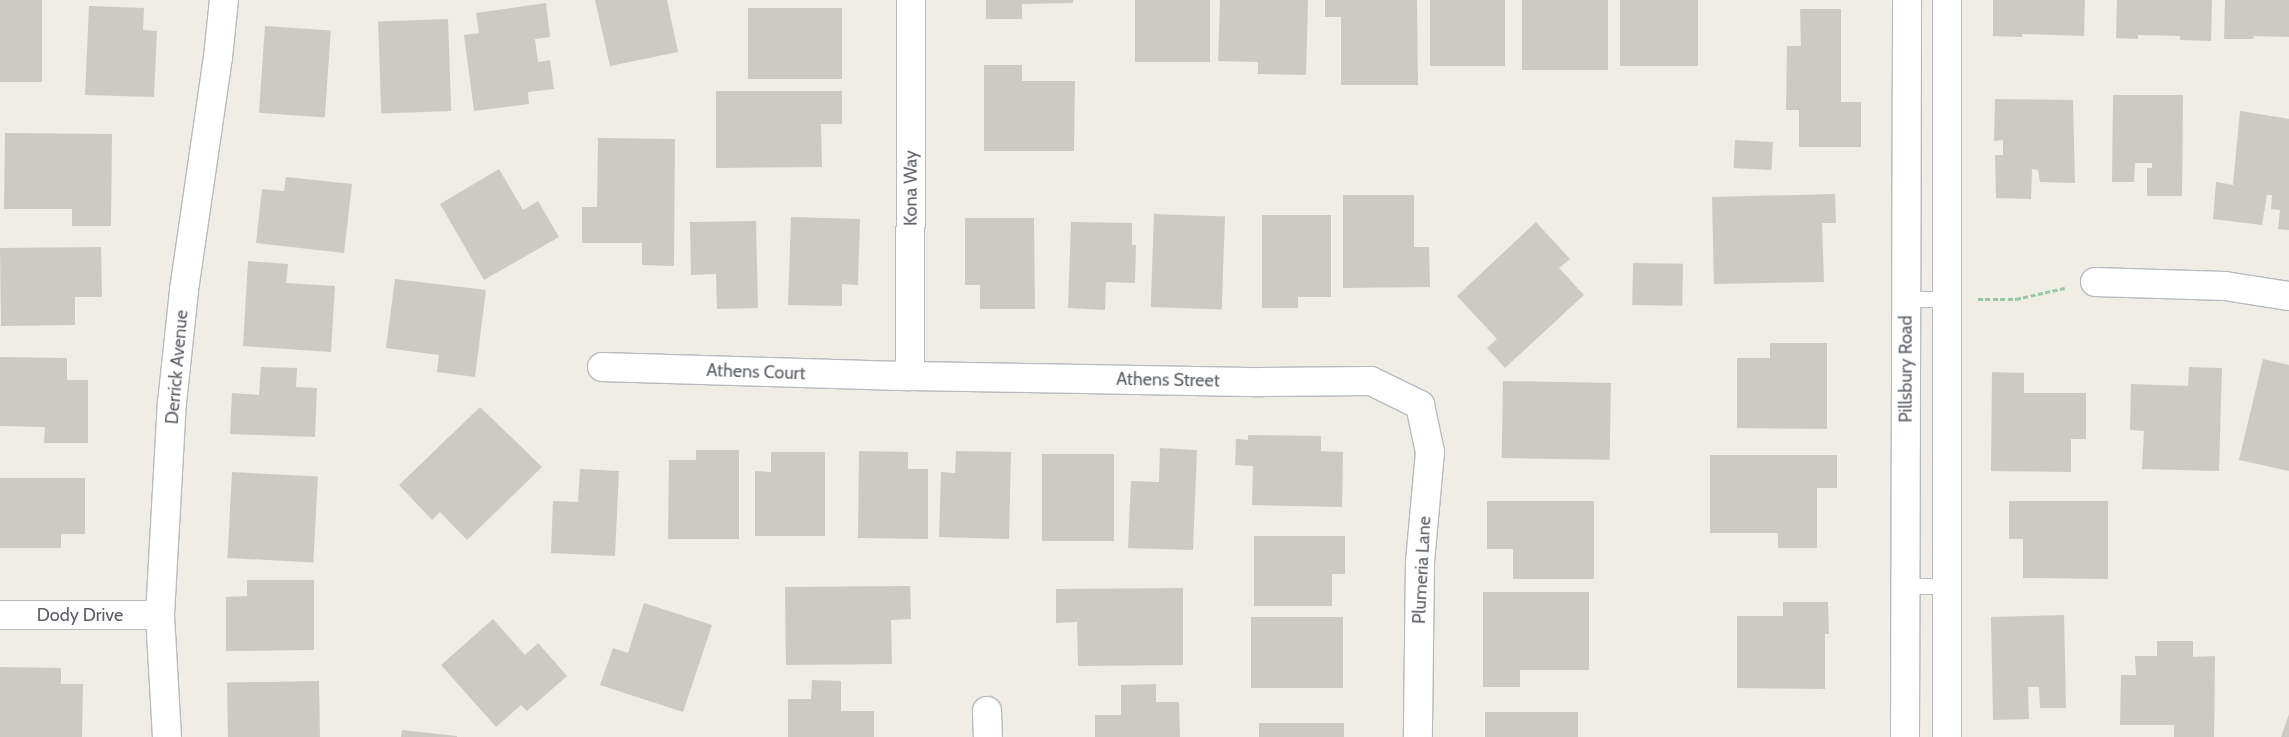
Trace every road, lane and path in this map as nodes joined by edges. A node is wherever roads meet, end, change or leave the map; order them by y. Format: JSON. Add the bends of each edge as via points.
{"nodes":[{"id":1,"x":224,"y":0,"type":"edge"},
{"id":2,"x":911,"y":0,"type":"edge"},
{"id":3,"x":1907,"y":0,"type":"edge"},
{"id":4,"x":1947,"y":0,"type":"edge"},
{"id":5,"x":2095,"y":282,"type":"joint"},
{"id":6,"x":2289,"y":296,"type":"edge"},
{"id":7,"x":1906,"y":298,"type":"junction"},
{"id":8,"x":1946,"y":299,"type":"junction"},
{"id":9,"x":602,"y":367,"type":"dead end"},
{"id":10,"x":910,"y":376,"type":"junction"},
{"id":11,"x":1420,"y":405,"type":"joint"},
{"id":12,"x":1906,"y":586,"type":"junction"},
{"id":13,"x":1946,"y":586,"type":"junction"},
{"id":14,"x":160,"y":615,"type":"junction"},
{"id":15,"x":0,"y":616,"type":"edge"},
{"id":16,"x":167,"y":737,"type":"edge"},
{"id":17,"x":1418,"y":737,"type":"edge"},
{"id":18,"x":1905,"y":737,"type":"edge"},
{"id":19,"x":1947,"y":737,"type":"edge"}],
"edges":[{"from":1,"to":14,"type":"street","name":"Derrick Avenue","via":[[172,403]]},
{"from":2,"to":10,"type":"street","name":"Kona Way"},
{"from":3,"to":7,"type":"street","name":"Pillsbury Road"},
{"from":4,"to":8,"type":"street"},
{"from":5,"to":6,"type":"street","via":[[2225,286]]},
{"from":5,"to":8,"type":"path","via":[[2016,299]]},
{"from":7,"to":8,"type":"lane"},
{"from":7,"to":12,"type":"street","name":"Pillsbury Road"},
{"from":8,"to":13,"type":"street"},
{"from":9,"to":10,"type":"street","name":"Athens Court"},
{"from":10,"to":11,"type":"street","name":"Athens Street","via":[[1371,381]]},
{"from":11,"to":17,"type":"street","name":"Plumeria Lane","via":[[1430,452],[1420,562]]},
{"from":12,"to":13,"type":"lane"},
{"from":12,"to":18,"type":"street","name":"Pillsbury Road"},
{"from":13,"to":19,"type":"street"},
{"from":14,"to":15,"type":"street","name":"Dody Drive"},
{"from":14,"to":16,"type":"street","name":"Derrick Avenue"}]}
